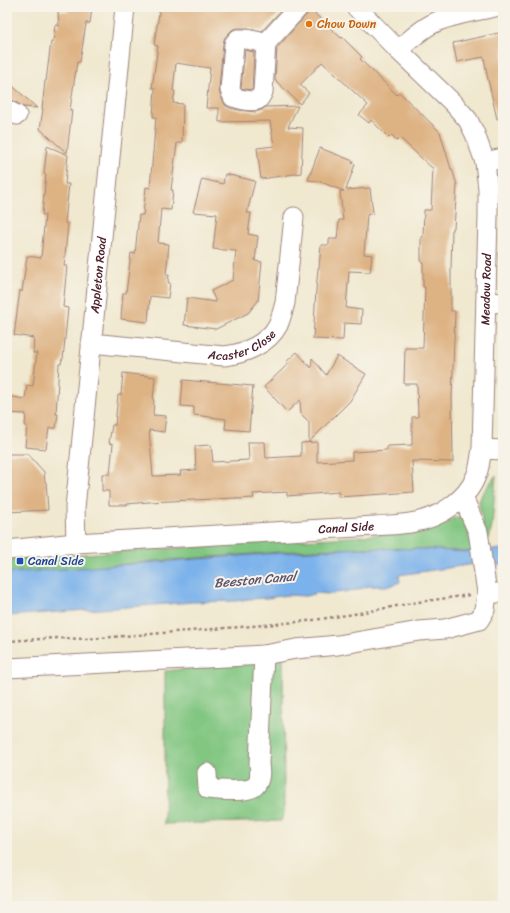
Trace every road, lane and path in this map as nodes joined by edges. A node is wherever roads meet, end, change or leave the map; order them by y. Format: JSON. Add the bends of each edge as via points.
{"nodes":[{"id":1,"x":125,"y":7,"type":"edge"},
{"id":2,"x":299,"y":7,"type":"edge"},
{"id":3,"x":356,"y":7,"type":"edge"},
{"id":4,"x":486,"y":8,"type":"edge"},
{"id":5,"x":266,"y":43,"type":"dead end"},
{"id":6,"x":398,"y":50,"type":"junction"},
{"id":7,"x":503,"y":158,"type":"edge"},
{"id":8,"x":485,"y":162,"type":"junction"},
{"id":9,"x":294,"y":217,"type":"dead end"},
{"id":10,"x":494,"y":302,"type":"edge"},
{"id":11,"x":92,"y":343,"type":"junction"},
{"id":12,"x":482,"y":449,"type":"junction"},
{"id":13,"x":503,"y":450,"type":"edge"},
{"id":14,"x":463,"y":497,"type":"junction"},
{"id":15,"x":76,"y":543,"type":"junction"},
{"id":16,"x":7,"y":550,"type":"edge"},
{"id":17,"x":491,"y":589,"type":"edge"},
{"id":18,"x":7,"y":641,"type":"edge"},
{"id":19,"x":264,"y":655,"type":"junction"},
{"id":20,"x":7,"y":668,"type":"edge"},
{"id":21,"x":207,"y":773,"type":"dead end"}],
"edges":[{"from":1,"to":11,"type":"street","name":"Appleton Road"},
{"from":2,"to":5,"type":"street"},
{"from":3,"to":6,"type":"street","name":"Meadow Road"},
{"from":4,"to":6,"type":"street","via":[[432,24]]},
{"from":6,"to":8,"type":"street","name":"Meadow Road","via":[[468,120]]},
{"from":7,"to":8,"type":"street"},
{"from":8,"to":10,"type":"street","name":"Meadow Road"},
{"from":9,"to":11,"type":"street","name":"Acaster Close","via":[[285,304],[277,326],[268,338],[256,346],[247,351],[224,356]]},
{"from":10,"to":12,"type":"street","name":"Meadow Road"},
{"from":11,"to":15,"type":"street","name":"Appleton Road","via":[[75,508]]},
{"from":12,"to":13,"type":"street"},
{"from":12,"to":14,"type":"street","name":"Meadow Road","via":[[476,477]]},
{"from":14,"to":15,"type":"street","name":"Canal Side","via":[[453,506],[416,522]]},
{"from":14,"to":17,"type":"street","via":[[478,532]]},
{"from":15,"to":16,"type":"street","name":"Canal Side"},
{"from":17,"to":18,"type":"path","via":[[354,614],[279,624],[86,639]]},
{"from":17,"to":19,"type":"street","via":[[479,620],[445,629]]},
{"from":19,"to":20,"type":"street"},
{"from":19,"to":21,"type":"street","via":[[258,782],[248,790],[208,790]]}]}
